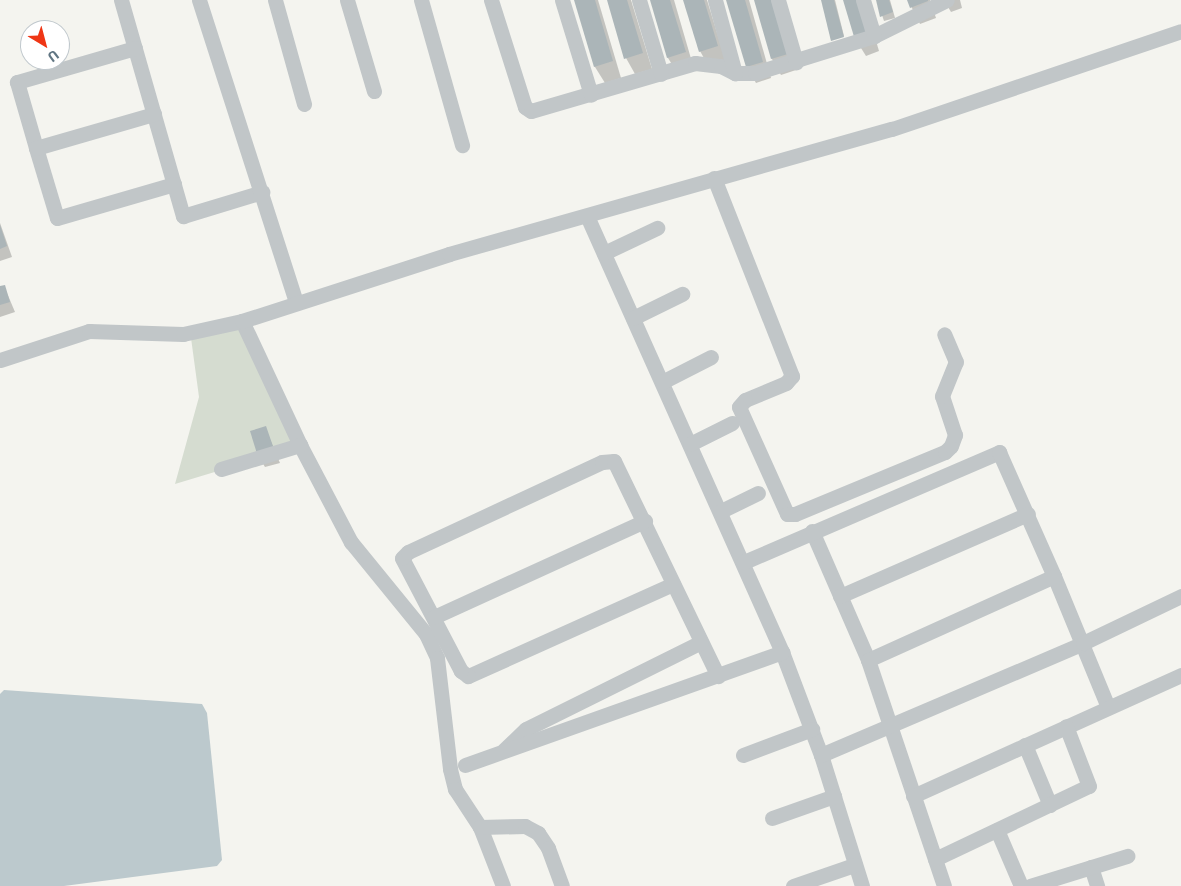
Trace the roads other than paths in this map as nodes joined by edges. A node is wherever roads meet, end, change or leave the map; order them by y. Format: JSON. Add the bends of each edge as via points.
{"nodes":[{"id":1,"x":121,"y":0,"type":"edge"},
{"id":2,"x":199,"y":0,"type":"edge"},
{"id":3,"x":275,"y":0,"type":"edge"},
{"id":4,"x":347,"y":0,"type":"edge"},
{"id":5,"x":421,"y":0,"type":"edge"},
{"id":6,"x":491,"y":0,"type":"edge"},
{"id":7,"x":562,"y":0,"type":"edge"},
{"id":8,"x":639,"y":0,"type":"edge"},
{"id":9,"x":714,"y":0,"type":"edge"},
{"id":10,"x":778,"y":0,"type":"edge"},
{"id":11,"x":862,"y":0,"type":"edge"},
{"id":12,"x":938,"y":2,"type":"edge"},
{"id":13,"x":1181,"y":31,"type":"edge"},
{"id":14,"x":874,"y":36,"type":"junction"},
{"id":15,"x":134,"y":48,"type":"junction"},
{"id":16,"x":796,"y":62,"type":"junction"},
{"id":17,"x":735,"y":73,"type":"junction"},
{"id":18,"x":661,"y":74,"type":"junction"},
{"id":19,"x":374,"y":91,"type":"dead end"},
{"id":20,"x":591,"y":95,"type":"junction"},
{"id":21,"x":304,"y":104,"type":"dead end"},
{"id":22,"x":154,"y":114,"type":"junction"},
{"id":23,"x":462,"y":145,"type":"dead end"},
{"id":24,"x":36,"y":148,"type":"junction"},
{"id":25,"x":714,"y":178,"type":"junction"},
{"id":26,"x":174,"y":184,"type":"junction"},
{"id":27,"x":262,"y":192,"type":"junction"},
{"id":28,"x":587,"y":216,"type":"junction"},
{"id":29,"x":657,"y":228,"type":"dead end"},
{"id":30,"x":604,"y":253,"type":"junction"},
{"id":31,"x":682,"y":294,"type":"dead end"},
{"id":32,"x":296,"y":303,"type":"junction"},
{"id":33,"x":633,"y":318,"type":"junction"},
{"id":34,"x":242,"y":321,"type":"junction"},
{"id":35,"x":944,"y":334,"type":"dead end"},
{"id":36,"x":711,"y":357,"type":"dead end"},
{"id":37,"x":0,"y":360,"type":"edge"},
{"id":38,"x":662,"y":382,"type":"junction"},
{"id":39,"x":732,"y":423,"type":"dead end"},
{"id":40,"x":690,"y":444,"type":"junction"},
{"id":41,"x":300,"y":445,"type":"junction"},
{"id":42,"x":221,"y":470,"type":"dead end"},
{"id":43,"x":758,"y":493,"type":"dead end"},
{"id":44,"x":721,"y":511,"type":"junction"},
{"id":45,"x":1028,"y":514,"type":"junction"},
{"id":46,"x":645,"y":521,"type":"junction"},
{"id":47,"x":812,"y":531,"type":"junction"},
{"id":48,"x":744,"y":562,"type":"junction"},
{"id":49,"x":1054,"y":576,"type":"junction"},
{"id":50,"x":673,"y":584,"type":"junction"},
{"id":51,"x":840,"y":596,"type":"junction"},
{"id":52,"x":1181,"y":596,"type":"edge"},
{"id":53,"x":434,"y":617,"type":"junction"},
{"id":54,"x":701,"y":642,"type":"junction"},
{"id":55,"x":1083,"y":644,"type":"junction"},
{"id":56,"x":782,"y":652,"type":"junction"},
{"id":57,"x":868,"y":660,"type":"junction"},
{"id":58,"x":1181,"y":675,"type":"edge"},
{"id":59,"x":718,"y":676,"type":"junction"},
{"id":60,"x":1108,"y":707,"type":"junction"},
{"id":61,"x":892,"y":726,"type":"junction"},
{"id":62,"x":1066,"y":726,"type":"junction"},
{"id":63,"x":812,"y":729,"type":"junction"},
{"id":64,"x":1025,"y":745,"type":"junction"},
{"id":65,"x":502,"y":752,"type":"junction"},
{"id":66,"x":743,"y":755,"type":"dead end"},
{"id":67,"x":822,"y":755,"type":"junction"},
{"id":68,"x":465,"y":765,"type":"dead end"},
{"id":69,"x":834,"y":796,"type":"junction"},
{"id":70,"x":914,"y":796,"type":"junction"},
{"id":71,"x":1050,"y":805,"type":"junction"},
{"id":72,"x":772,"y":818,"type":"dead end"},
{"id":73,"x":480,"y":827,"type":"junction"},
{"id":74,"x":997,"y":830,"type":"junction"},
{"id":75,"x":1127,"y":856,"type":"dead end"},
{"id":76,"x":935,"y":859,"type":"junction"},
{"id":77,"x":854,"y":865,"type":"junction"},
{"id":78,"x":1091,"y":867,"type":"junction"},
{"id":79,"x":504,"y":886,"type":"edge"},
{"id":80,"x":562,"y":886,"type":"edge"},
{"id":81,"x":794,"y":886,"type":"edge"},
{"id":82,"x":862,"y":886,"type":"edge"},
{"id":83,"x":943,"y":886,"type":"edge"},
{"id":84,"x":1021,"y":886,"type":"edge"},
{"id":85,"x":1030,"y":886,"type":"edge"},
{"id":86,"x":1097,"y":886,"type":"edge"}],
"edges":[{"from":1,"to":15,"type":"street"},
{"from":2,"to":27,"type":"street"},
{"from":3,"to":21,"type":"street"},
{"from":4,"to":19,"type":"street"},
{"from":5,"to":23,"type":"street"},
{"from":6,"to":20,"type":"street","via":[[524,107],[540,111]]},
{"from":7,"to":20,"type":"street"},
{"from":8,"to":18,"type":"street"},
{"from":9,"to":17,"type":"street"},
{"from":10,"to":16,"type":"street"},
{"from":11,"to":14,"type":"street"},
{"from":12,"to":14,"type":"street"},
{"from":13,"to":25,"type":"street","via":[[892,129]]},
{"from":14,"to":16,"type":"street"},
{"from":15,"to":22,"type":"street"},
{"from":15,"to":24,"type":"street","via":[[18,82]]},
{"from":16,"to":17,"type":"street","via":[[755,73]]},
{"from":17,"to":18,"type":"street","via":[[721,66],[695,63]]},
{"from":18,"to":20,"type":"street"},
{"from":22,"to":24,"type":"street"},
{"from":22,"to":26,"type":"street"},
{"from":24,"to":26,"type":"street","via":[[56,218]]},
{"from":25,"to":28,"type":"street"},
{"from":25,"to":35,"type":"street","via":[[792,376],[786,383],[745,400],[739,407],[787,514],[945,452],[951,446],[955,435],[942,396],[956,362]]},
{"from":26,"to":27,"type":"street","via":[[183,216]]},
{"from":27,"to":32,"type":"street"},
{"from":28,"to":30,"type":"street"},
{"from":28,"to":32,"type":"street","via":[[449,254]]},
{"from":29,"to":30,"type":"street"},
{"from":30,"to":33,"type":"street"},
{"from":31,"to":33,"type":"street"},
{"from":32,"to":34,"type":"street"},
{"from":33,"to":38,"type":"street"},
{"from":34,"to":37,"type":"street","via":[[183,334],[89,331]]},
{"from":34,"to":41,"type":"street"},
{"from":36,"to":38,"type":"street"},
{"from":38,"to":40,"type":"street"},
{"from":39,"to":40,"type":"street"},
{"from":40,"to":44,"type":"street"},
{"from":41,"to":42,"type":"street"},
{"from":41,"to":73,"type":"street","via":[[351,542],[426,634],[437,658],[455,789]]},
{"from":43,"to":44,"type":"street"},
{"from":44,"to":48,"type":"street"},
{"from":45,"to":47,"type":"street","via":[[999,452]]},
{"from":45,"to":49,"type":"street"},
{"from":45,"to":51,"type":"street"},
{"from":46,"to":50,"type":"street"},
{"from":46,"to":53,"type":"street"},
{"from":46,"to":53,"type":"street","via":[[614,461],[602,462],[408,552],[402,558],[403,565]]},
{"from":47,"to":48,"type":"street"},
{"from":47,"to":51,"type":"street"},
{"from":48,"to":56,"type":"street"},
{"from":49,"to":55,"type":"street"},
{"from":49,"to":57,"type":"street"},
{"from":50,"to":53,"type":"street","via":[[468,676],[461,671]]},
{"from":50,"to":54,"type":"street"},
{"from":51,"to":57,"type":"street"},
{"from":52,"to":55,"type":"street"},
{"from":54,"to":59,"type":"street"},
{"from":54,"to":65,"type":"street","via":[[526,730]]},
{"from":55,"to":60,"type":"street"},
{"from":55,"to":61,"type":"street"},
{"from":56,"to":59,"type":"street"},
{"from":56,"to":63,"type":"street"},
{"from":57,"to":61,"type":"street"},
{"from":58,"to":60,"type":"street"},
{"from":59,"to":65,"type":"street"},
{"from":60,"to":62,"type":"street"},
{"from":61,"to":67,"type":"street"},
{"from":61,"to":70,"type":"street"},
{"from":62,"to":64,"type":"street"},
{"from":62,"to":71,"type":"street","via":[[1089,786]]},
{"from":63,"to":66,"type":"street"},
{"from":63,"to":67,"type":"street"},
{"from":64,"to":70,"type":"street"},
{"from":64,"to":71,"type":"street"},
{"from":65,"to":68,"type":"street"},
{"from":67,"to":69,"type":"street"},
{"from":69,"to":72,"type":"street"},
{"from":69,"to":77,"type":"street"},
{"from":70,"to":76,"type":"street"},
{"from":71,"to":74,"type":"street"},
{"from":73,"to":79,"type":"street"},
{"from":73,"to":80,"type":"street","via":[[525,826],[538,833],[548,848]]},
{"from":74,"to":76,"type":"street"},
{"from":74,"to":84,"type":"street"},
{"from":75,"to":78,"type":"street"},
{"from":76,"to":83,"type":"street"},
{"from":77,"to":81,"type":"street"},
{"from":77,"to":82,"type":"street"},
{"from":78,"to":85,"type":"street"},
{"from":78,"to":86,"type":"street"}]}
